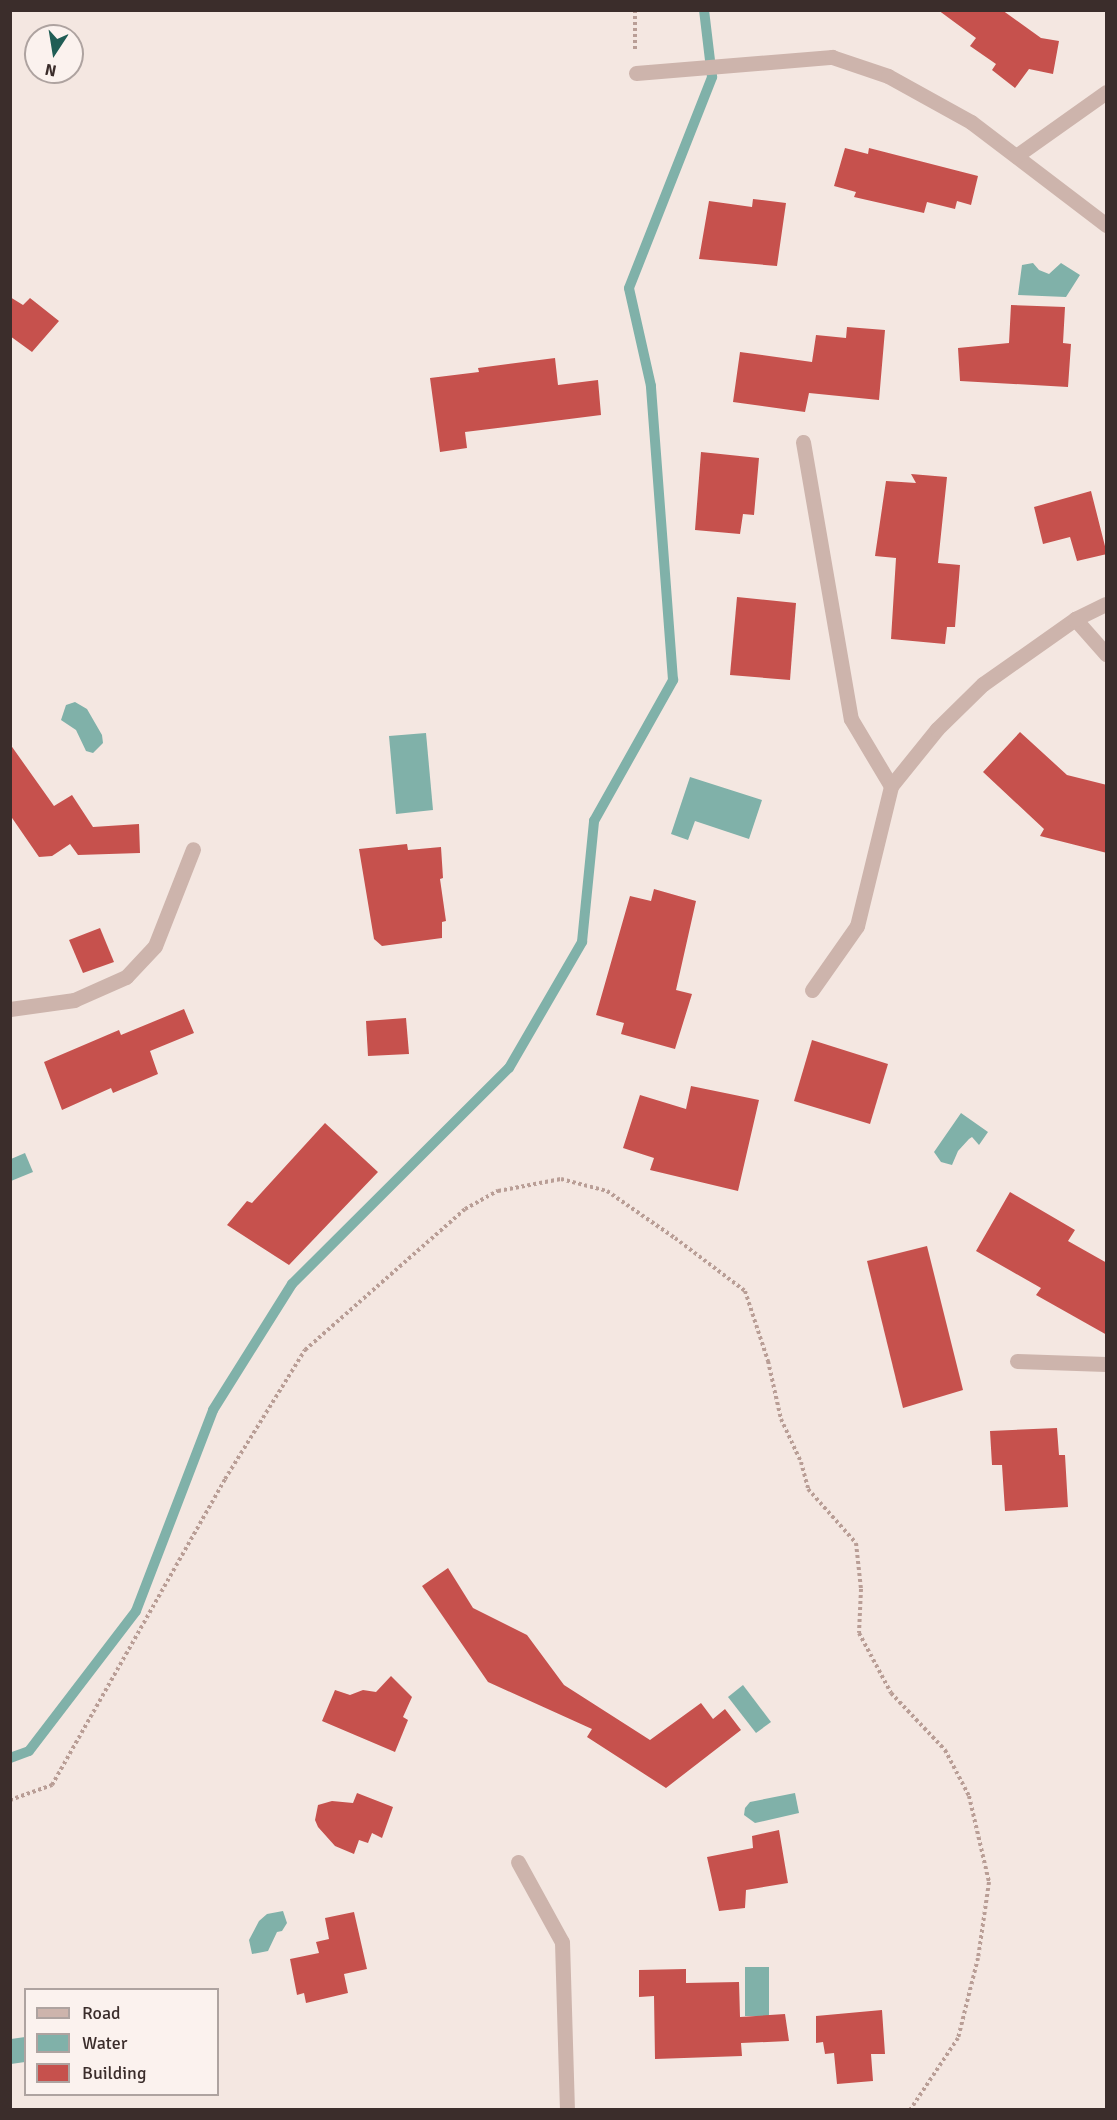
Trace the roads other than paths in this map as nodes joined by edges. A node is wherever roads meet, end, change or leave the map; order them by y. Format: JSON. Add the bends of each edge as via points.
{"nodes":[{"id":1,"x":636,"y":73,"type":"road end"},
{"id":2,"x":1107,"y":92,"type":"edge"},
{"id":3,"x":1016,"y":156,"type":"junction"},
{"id":4,"x":1107,"y":225,"type":"edge"},
{"id":5,"x":803,"y":442,"type":"dead end"},
{"id":6,"x":1107,"y":604,"type":"edge"},
{"id":7,"x":1075,"y":619,"type":"junction"},
{"id":8,"x":1107,"y":654,"type":"edge"},
{"id":9,"x":891,"y":786,"type":"junction"},
{"id":10,"x":194,"y":849,"type":"dead end"},
{"id":11,"x":812,"y":990,"type":"dead end"},
{"id":12,"x":10,"y":1009,"type":"edge"},
{"id":13,"x":1017,"y":1361,"type":"dead end"},
{"id":14,"x":1107,"y":1364,"type":"edge"},
{"id":15,"x":518,"y":1862,"type":"dead end"},
{"id":16,"x":567,"y":2109,"type":"edge"}],
"edges":[{"from":1,"to":3,"type":"street","via":[[832,57],[888,76],[971,122]]},
{"from":2,"to":3,"type":"street"},
{"from":3,"to":4,"type":"street"},
{"from":5,"to":9,"type":"street","via":[[851,719]]},
{"from":6,"to":7,"type":"street"},
{"from":7,"to":8,"type":"street"},
{"from":7,"to":9,"type":"street","via":[[983,684],[937,729]]},
{"from":9,"to":11,"type":"street","via":[[857,926]]},
{"from":10,"to":12,"type":"street","via":[[155,946],[126,977],[74,1000]]},
{"from":13,"to":14,"type":"street"},
{"from":15,"to":16,"type":"street","via":[[562,1942]]}]}
